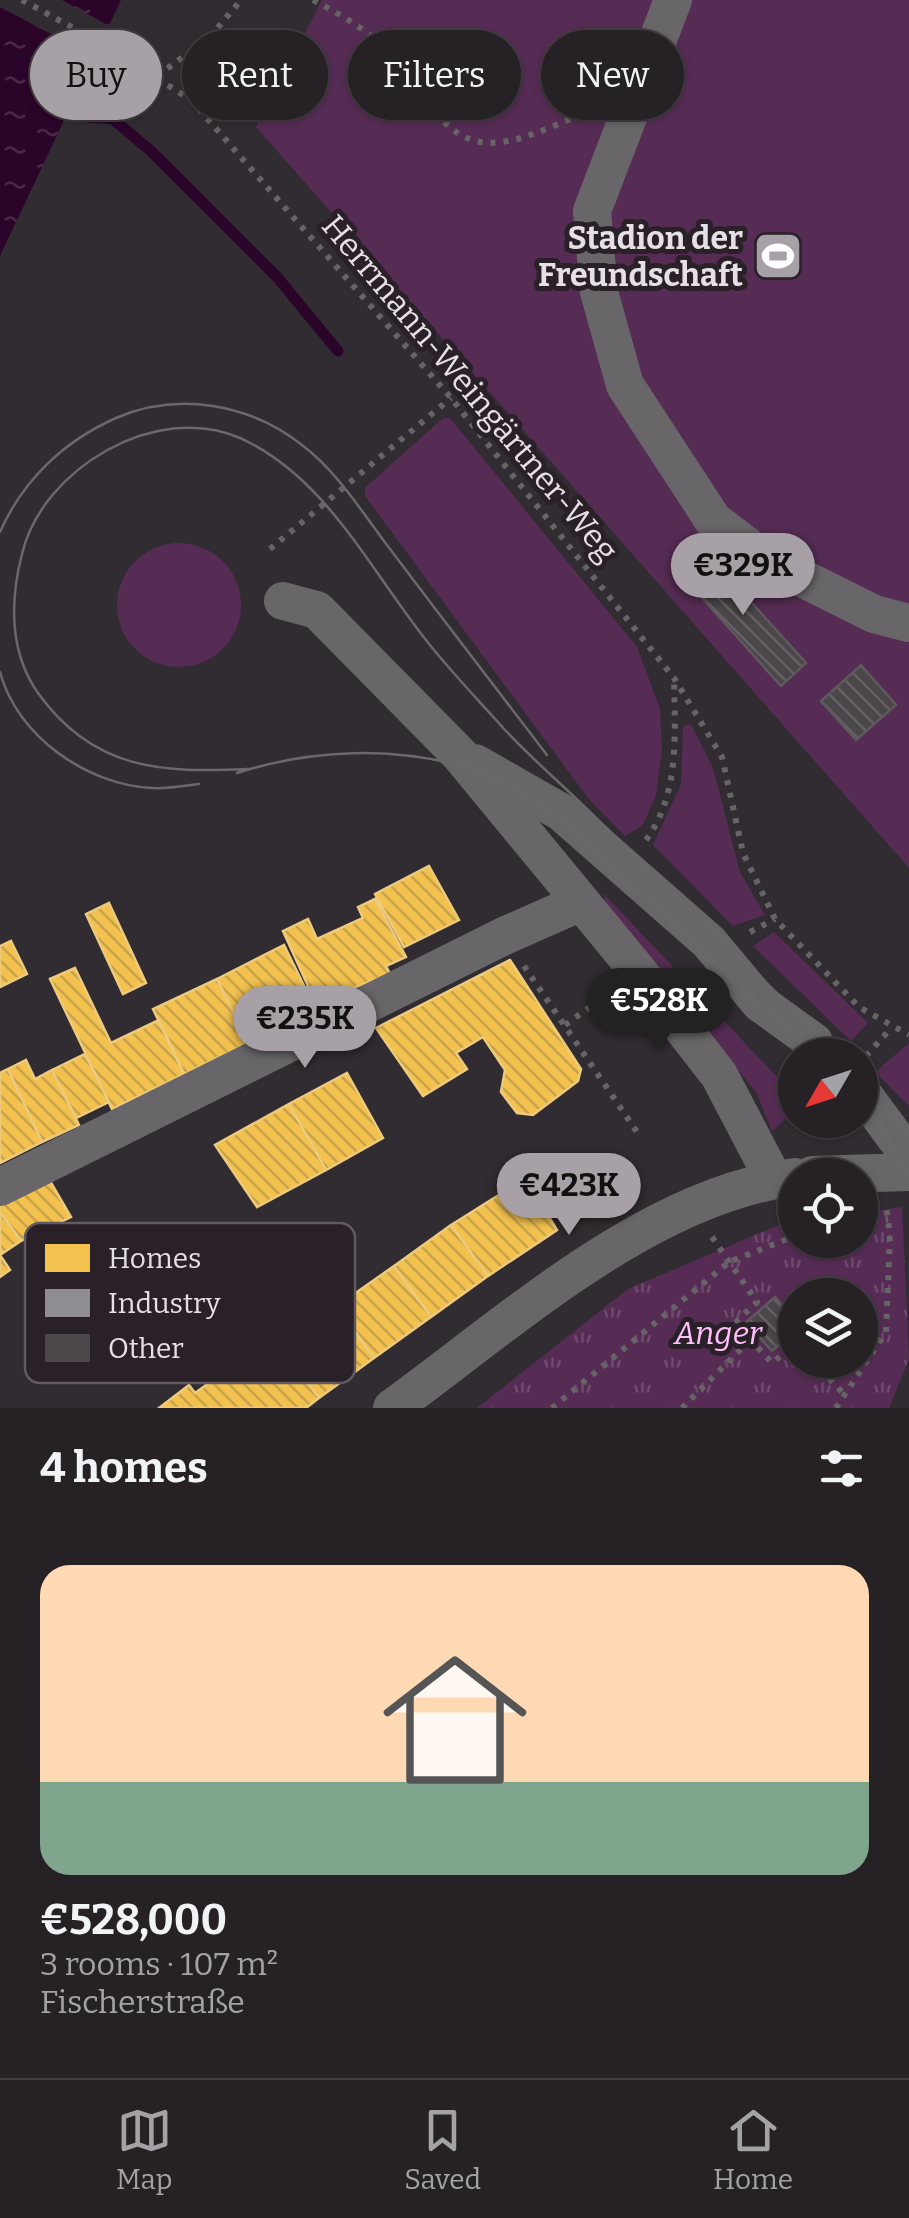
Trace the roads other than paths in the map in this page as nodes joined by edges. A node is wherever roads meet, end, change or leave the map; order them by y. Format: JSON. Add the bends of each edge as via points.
{"nodes":[{"id":1,"x":674,"y":0,"type":"edge"},
{"id":2,"x":282,"y":602,"type":"dead end"},
{"id":3,"x":909,"y":623,"type":"edge"},
{"id":4,"x":460,"y":755,"type":"junction"},
{"id":5,"x":582,"y":902,"type":"junction"},
{"id":6,"x":807,"y":1038,"type":"edge"},
{"id":7,"x":878,"y":1126,"type":"edge"},
{"id":8,"x":778,"y":1167,"type":"edge"},
{"id":9,"x":898,"y":1167,"type":"edge"},
{"id":10,"x":778,"y":1179,"type":"edge"},
{"id":11,"x":0,"y":1186,"type":"edge"},
{"id":12,"x":392,"y":1408,"type":"edge"}],
"edges":[{"from":1,"to":3,"type":"street","via":[[592,211],[599,292],[625,385],[713,520],[764,559],[874,614]]},
{"from":2,"to":4,"type":"street","via":[[318,610]]},
{"from":4,"to":5,"type":"street"},
{"from":4,"to":6,"type":"street","via":[[561,812],[722,940],[760,1004]]},
{"from":5,"to":8,"type":"street","via":[[718,1075]]},
{"from":5,"to":11,"type":"street"},
{"from":7,"to":9,"type":"street"},
{"from":10,"to":12,"type":"street","via":[[692,1208],[600,1257]]}]}
